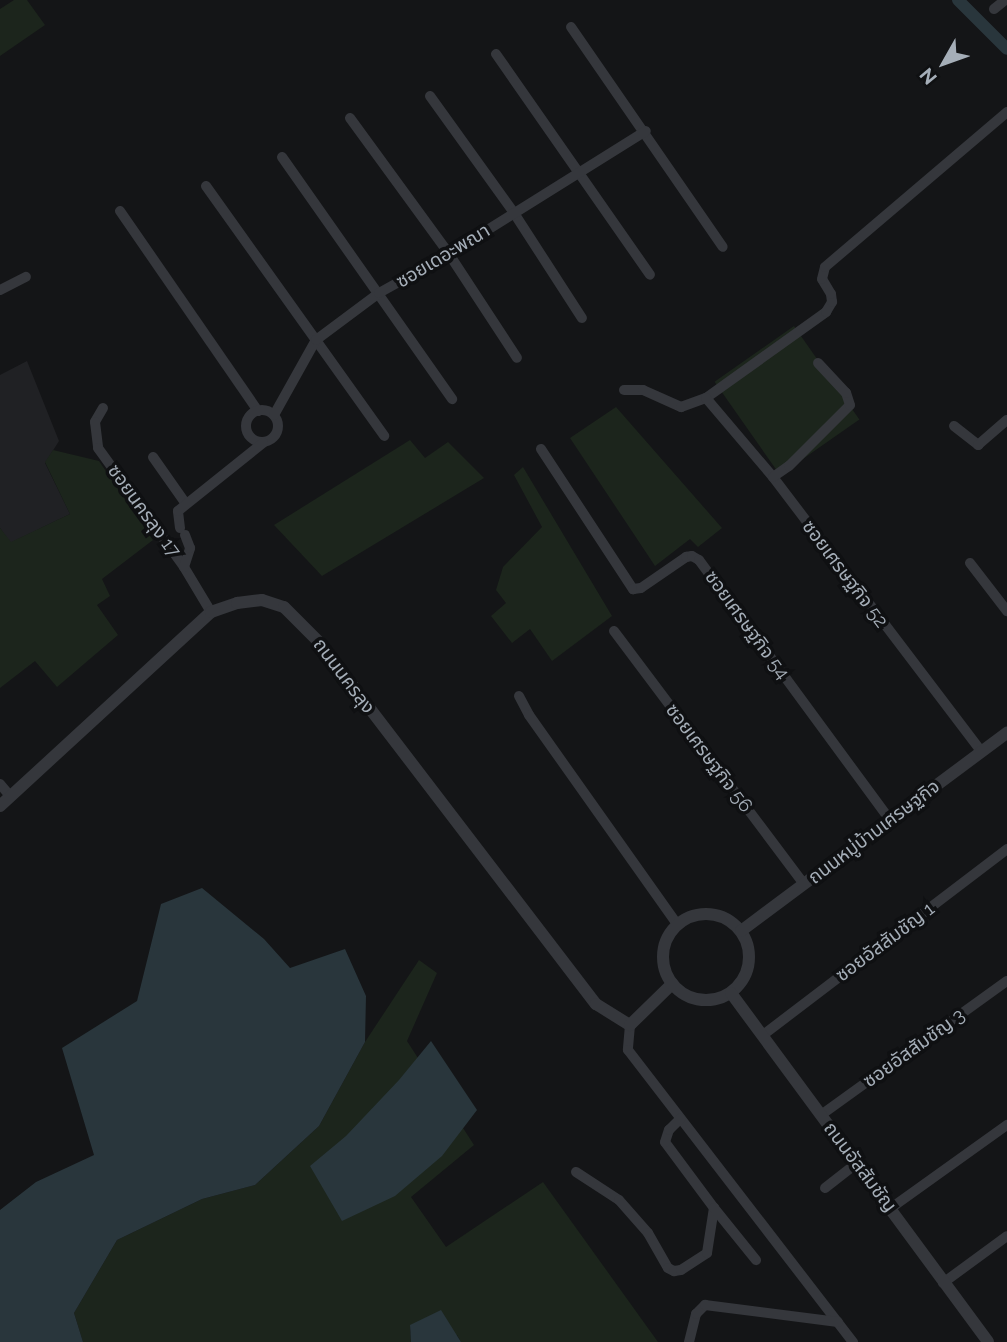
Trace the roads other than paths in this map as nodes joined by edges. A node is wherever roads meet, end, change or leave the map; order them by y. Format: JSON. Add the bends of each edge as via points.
{"nodes":[{"id":1,"x":1005,"y":0,"type":"edge"},
{"id":2,"x":994,"y":9,"type":"dead end"},
{"id":3,"x":571,"y":27,"type":"dead end"},
{"id":4,"x":496,"y":54,"type":"dead end"},
{"id":5,"x":430,"y":96,"type":"dead end"},
{"id":6,"x":1007,"y":112,"type":"edge"},
{"id":7,"x":350,"y":118,"type":"dead end"},
{"id":8,"x":646,"y":131,"type":"junction"},
{"id":9,"x":282,"y":158,"type":"dead end"},
{"id":10,"x":580,"y":173,"type":"junction"},
{"id":11,"x":206,"y":186,"type":"dead end"},
{"id":12,"x":120,"y":211,"type":"dead end"},
{"id":13,"x":514,"y":213,"type":"junction"},
{"id":14,"x":723,"y":247,"type":"dead end"},
{"id":15,"x":449,"y":254,"type":"junction"},
{"id":16,"x":650,"y":275,"type":"dead end"},
{"id":17,"x":26,"y":277,"type":"dead end"},
{"id":18,"x":0,"y":290,"type":"edge"},
{"id":19,"x":379,"y":293,"type":"junction"},
{"id":20,"x":582,"y":318,"type":"dead end"},
{"id":21,"x":316,"y":340,"type":"junction"},
{"id":22,"x":516,"y":358,"type":"dead end"},
{"id":23,"x":818,"y":363,"type":"dead end"},
{"id":24,"x":624,"y":390,"type":"dead end"},
{"id":25,"x":706,"y":398,"type":"junction"},
{"id":26,"x":452,"y":399,"type":"dead end"},
{"id":27,"x":103,"y":408,"type":"dead end"},
{"id":28,"x":258,"y":411,"type":"junction"},
{"id":29,"x":274,"y":415,"type":"junction"},
{"id":30,"x":1007,"y":420,"type":"edge"},
{"id":31,"x":954,"y":425,"type":"dead end"},
{"id":32,"x":384,"y":436,"type":"dead end"},
{"id":33,"x":263,"y":443,"type":"junction"},
{"id":34,"x":541,"y":449,"type":"dead end"},
{"id":35,"x":153,"y":457,"type":"dead end"},
{"id":36,"x":773,"y":477,"type":"junction"},
{"id":37,"x":186,"y":504,"type":"junction"},
{"id":38,"x":970,"y":563,"type":"dead end"},
{"id":39,"x":184,"y":567,"type":"junction"},
{"id":40,"x":1007,"y":611,"type":"edge"},
{"id":41,"x":211,"y":612,"type":"junction"},
{"id":42,"x":614,"y":631,"type":"dead end"},
{"id":43,"x":519,"y":696,"type":"dead end"},
{"id":44,"x":1007,"y":733,"type":"edge"},
{"id":45,"x":982,"y":752,"type":"junction"},
{"id":46,"x":0,"y":784,"type":"edge"},
{"id":47,"x":5,"y":801,"type":"edge"},
{"id":48,"x":890,"y":820,"type":"junction"},
{"id":49,"x":1007,"y":849,"type":"edge"},
{"id":50,"x":804,"y":884,"type":"junction"},
{"id":51,"x":677,"y":924,"type":"junction"},
{"id":52,"x":741,"y":931,"type":"junction"},
{"id":53,"x":1007,"y":981,"type":"edge"},
{"id":54,"x":672,"y":984,"type":"junction"},
{"id":55,"x":731,"y":993,"type":"junction"},
{"id":56,"x":630,"y":1025,"type":"junction"},
{"id":57,"x":763,"y":1035,"type":"junction"},
{"id":58,"x":821,"y":1115,"type":"junction"},
{"id":59,"x":680,"y":1119,"type":"junction"},
{"id":60,"x":1007,"y":1125,"type":"edge"},
{"id":61,"x":858,"y":1163,"type":"junction"},
{"id":62,"x":576,"y":1172,"type":"dead end"},
{"id":63,"x":825,"y":1188,"type":"dead end"},
{"id":64,"x":714,"y":1208,"type":"junction"},
{"id":65,"x":891,"y":1208,"type":"junction"},
{"id":66,"x":1007,"y":1236,"type":"edge"},
{"id":67,"x":756,"y":1260,"type":"dead end"},
{"id":68,"x":943,"y":1283,"type":"junction"},
{"id":69,"x":838,"y":1322,"type":"junction"},
{"id":70,"x":688,"y":1342,"type":"edge"},
{"id":71,"x":853,"y":1342,"type":"edge"},
{"id":72,"x":988,"y":1342,"type":"edge"}],
"edges":[{"from":1,"to":2,"type":"street"},
{"from":3,"to":8,"type":"street"},
{"from":4,"to":10,"type":"street"},
{"from":5,"to":13,"type":"street"},
{"from":6,"to":25,"type":"street","via":[[825,267],[822,279],[832,302],[826,312]]},
{"from":7,"to":15,"type":"street"},
{"from":8,"to":10,"type":"street","name":"ซอยเดอะพณา"},
{"from":8,"to":14,"type":"street"},
{"from":9,"to":19,"type":"street"},
{"from":10,"to":13,"type":"street","name":"ซอยเดอะพณา"},
{"from":10,"to":16,"type":"street"},
{"from":11,"to":21,"type":"street"},
{"from":12,"to":28,"type":"street"},
{"from":13,"to":15,"type":"street","name":"ซอยเดอะพณา"},
{"from":13,"to":20,"type":"street"},
{"from":15,"to":19,"type":"street","name":"ซอยเดอะพณา"},
{"from":15,"to":22,"type":"street"},
{"from":17,"to":18,"type":"street"},
{"from":19,"to":21,"type":"street","name":"ซอยเดอะพณา"},
{"from":19,"to":26,"type":"street"},
{"from":21,"to":29,"type":"street","name":"ซอยเดอะพณา"},
{"from":21,"to":32,"type":"street"},
{"from":23,"to":36,"type":"street","via":[[846,393],[850,405],[789,467]]},
{"from":24,"to":25,"type":"street","via":[[643,390],[681,407]]},
{"from":25,"to":36,"type":"street","name":"ซอยเศรษฐกิจ 52"},
{"from":27,"to":39,"type":"street","name":"ซอยนครลุง 17","via":[[95,422],[96,443]]},
{"from":28,"to":29,"type":"street"},
{"from":28,"to":33,"type":"street","via":[[249,416],[246,426],[249,436]]},
{"from":29,"to":33,"type":"street","name":"ซอยเดอะพณา","via":[[276,434]]},
{"from":30,"to":31,"type":"street","via":[[978,445]]},
{"from":33,"to":37,"type":"street","name":"ซอยเดอะพณา"},
{"from":34,"to":48,"type":"street","name":"ซอยเศรษฐกิจ 54","via":[[634,589],[685,557],[699,560]]},
{"from":35,"to":37,"type":"street"},
{"from":36,"to":45,"type":"street","name":"ซอยเศรษฐกิจ 52"},
{"from":37,"to":39,"type":"street","via":[[178,511],[190,548]]},
{"from":38,"to":40,"type":"street"},
{"from":39,"to":41,"type":"street","name":"ซอยนครลุง 17"},
{"from":41,"to":47,"type":"street","name":"ถนนนครลุง"},
{"from":41,"to":56,"type":"street","name":"ถนนนครลุง","via":[[262,600],[296,616],[584,994]]},
{"from":42,"to":50,"type":"street","name":"ซอยเศรษฐกิจ 56"},
{"from":43,"to":51,"type":"street"},
{"from":44,"to":45,"type":"street","name":"ถนนหมู่บ้านเศรษฐกิจ"},
{"from":45,"to":48,"type":"street","name":"ถนนหมู่บ้านเศรษฐกิจ"},
{"from":46,"to":47,"type":"street"},
{"from":48,"to":50,"type":"street","name":"ถนนหมู่บ้านเศรษฐกิจ"},
{"from":49,"to":57,"type":"street","name":"ซอยอัสสัมชัญ 1"},
{"from":50,"to":52,"type":"street","name":"ถนนหมู่บ้านเศรษฐกิจ"},
{"from":51,"to":52,"type":"street","via":[[694,915],[712,914]]},
{"from":51,"to":54,"type":"street","via":[[667,936],[663,952]]},
{"from":52,"to":55,"type":"street","via":[[748,967]]},
{"from":53,"to":58,"type":"street","name":"ซอยอัสสัมชัญ 3"},
{"from":54,"to":55,"type":"street","via":[[698,1000]]},
{"from":54,"to":56,"type":"street"},
{"from":55,"to":57,"type":"street","name":"ถนนอัสสัมชัญ"},
{"from":56,"to":59,"type":"street","via":[[628,1050]]},
{"from":57,"to":58,"type":"street","name":"ถนนอัสสัมชัญ"},
{"from":58,"to":61,"type":"street","name":"ถนนอัสสัมชัญ"},
{"from":59,"to":64,"type":"street","via":[[665,1142]]},
{"from":59,"to":69,"type":"street"},
{"from":60,"to":65,"type":"street"},
{"from":61,"to":63,"type":"street"},
{"from":61,"to":65,"type":"street","name":"ถนนอัสสัมชัญ"},
{"from":62,"to":64,"type":"street","via":[[628,1208],[663,1262],[674,1271],[708,1253]]},
{"from":64,"to":67,"type":"street"},
{"from":65,"to":68,"type":"street","name":"ถนนอัสสัมชัญ"},
{"from":66,"to":68,"type":"street"},
{"from":68,"to":72,"type":"street","name":"ถนนอัสสัมชัญ"},
{"from":69,"to":70,"type":"street","via":[[705,1305],[698,1310]]},
{"from":69,"to":71,"type":"street"}]}
